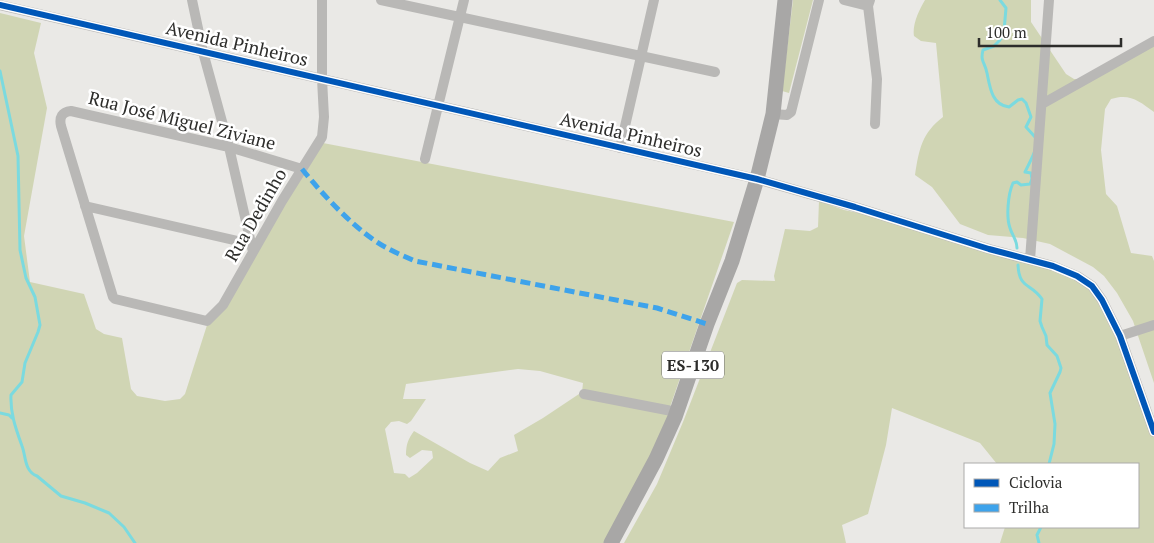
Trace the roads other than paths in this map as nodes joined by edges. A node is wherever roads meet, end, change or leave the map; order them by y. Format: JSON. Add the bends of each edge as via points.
{"nodes":[{"id":1,"x":192,"y":0,"type":"edge"},
{"id":2,"x":322,"y":0,"type":"edge"},
{"id":3,"x":380,"y":0,"type":"edge"},
{"id":4,"x":464,"y":0,"type":"edge"},
{"id":5,"x":654,"y":0,"type":"edge"},
{"id":6,"x":785,"y":0,"type":"edge"},
{"id":7,"x":819,"y":0,"type":"edge"},
{"id":8,"x":844,"y":0,"type":"edge"},
{"id":9,"x":1049,"y":0,"type":"edge"},
{"id":10,"x":869,"y":3,"type":"edge"},
{"id":11,"x":0,"y":5,"type":"edge"},
{"id":12,"x":460,"y":16,"type":"junction"},
{"id":13,"x":1154,"y":41,"type":"edge"},
{"id":14,"x":203,"y":52,"type":"junction"},
{"id":15,"x":641,"y":56,"type":"junction"},
{"id":16,"x":714,"y":72,"type":"dead end"},
{"id":17,"x":322,"y":79,"type":"junction"},
{"id":18,"x":1042,"y":104,"type":"junction"},
{"id":19,"x":438,"y":106,"type":"junction"},
{"id":20,"x":773,"y":114,"type":"junction"},
{"id":21,"x":875,"y":124,"type":"dead end"},
{"id":22,"x":229,"y":147,"type":"junction"},
{"id":23,"x":620,"y":148,"type":"junction"},
{"id":24,"x":425,"y":159,"type":"dead end"},
{"id":25,"x":302,"y":169,"type":"junction"},
{"id":26,"x":757,"y":179,"type":"junction"},
{"id":27,"x":85,"y":206,"type":"junction"},
{"id":28,"x":252,"y":248,"type":"junction"},
{"id":29,"x":1030,"y":260,"type":"junction"},
{"id":30,"x":207,"y":321,"type":"joint"},
{"id":31,"x":1154,"y":325,"type":"edge"},
{"id":32,"x":1120,"y":336,"type":"junction"},
{"id":33,"x":584,"y":394,"type":"dead end"},
{"id":34,"x":677,"y":412,"type":"junction"},
{"id":35,"x":1154,"y":432,"type":"edge"},
{"id":36,"x":611,"y":543,"type":"edge"}],
"edges":[{"from":1,"to":14,"type":"street"},
{"from":2,"to":17,"type":"street","name":"Rua Dedinho"},
{"from":3,"to":12,"type":"street"},
{"from":4,"to":12,"type":"street"},
{"from":5,"to":15,"type":"street"},
{"from":6,"to":20,"type":"main road","number":"ES-130"},
{"from":7,"to":20,"type":"street","via":[[791,112],[787,115]]},
{"from":8,"to":10,"type":"street"},
{"from":9,"to":18,"type":"street"},
{"from":10,"to":21,"type":"street","via":[[877,79]]},
{"from":11,"to":14,"type":"street","name":"Avenida Pinheiros"},
{"from":12,"to":15,"type":"street"},
{"from":12,"to":19,"type":"street"},
{"from":13,"to":18,"type":"street"},
{"from":14,"to":17,"type":"street","name":"Avenida Pinheiros"},
{"from":14,"to":22,"type":"street"},
{"from":15,"to":16,"type":"street"},
{"from":15,"to":23,"type":"street"},
{"from":17,"to":19,"type":"street","name":"Avenida Pinheiros"},
{"from":17,"to":25,"type":"street","name":"Rua Dedinho","via":[[323,133]]},
{"from":18,"to":29,"type":"street"},
{"from":19,"to":23,"type":"street","name":"Avenida Pinheiros"},
{"from":19,"to":24,"type":"street"},
{"from":20,"to":26,"type":"main road","number":"ES-130"},
{"from":22,"to":25,"type":"street","name":"Rua José Miguel Ziviane"},
{"from":22,"to":27,"type":"street","name":"Rua José Miguel Ziviane","via":[[66,111],[60,121]]},
{"from":22,"to":28,"type":"street"},
{"from":23,"to":26,"type":"street","name":"Avenida Pinheiros"},
{"from":25,"to":28,"type":"street","name":"Rua Dedinho"},
{"from":26,"to":29,"type":"street","name":"Avenida Pinheiros"},
{"from":26,"to":34,"type":"main road","number":"ES-130","via":[[732,261]]},
{"from":27,"to":28,"type":"street"},
{"from":27,"to":30,"type":"street","name":"Rua José Miguel Ziviane","via":[[111,294],[116,299]]},
{"from":28,"to":30,"type":"street","name":"Rua Dedinho","via":[[223,305]]},
{"from":29,"to":32,"type":"street","name":"Avenida Pinheiros","via":[[1077,276],[1092,286]]},
{"from":31,"to":32,"type":"street"},
{"from":32,"to":35,"type":"street","name":"Avenida Pinheiros"},
{"from":33,"to":34,"type":"street"},
{"from":34,"to":36,"type":"main road","number":"ES-130"}]}
